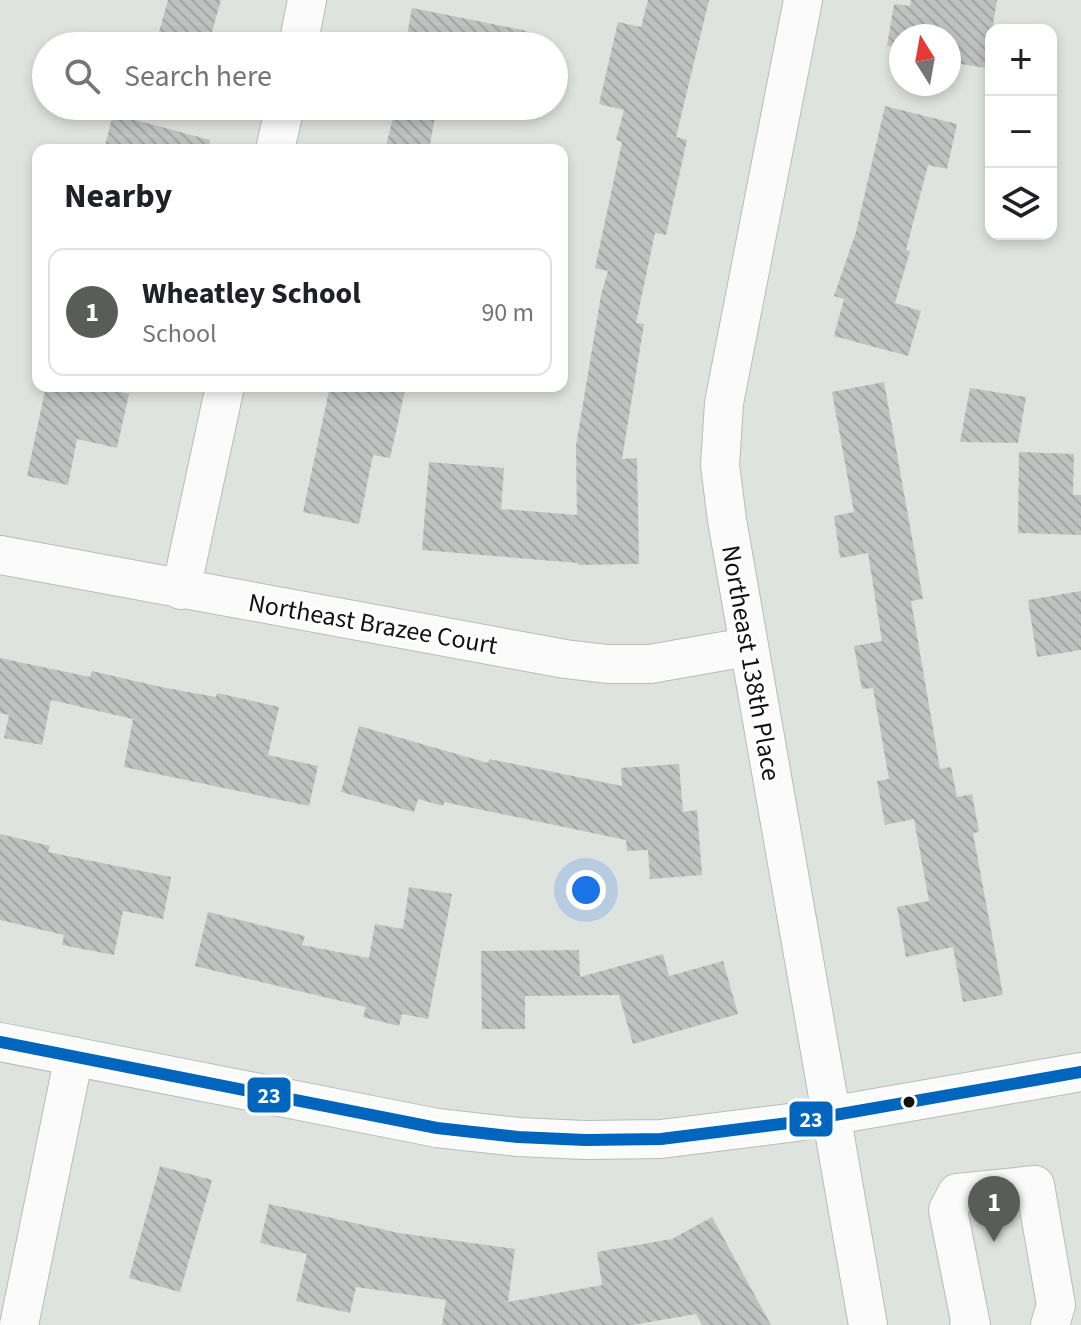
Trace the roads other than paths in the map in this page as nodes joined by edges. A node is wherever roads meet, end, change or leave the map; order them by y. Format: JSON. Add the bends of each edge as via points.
{"nodes":[{"id":1,"x":307,"y":0,"type":"edge"},
{"id":2,"x":803,"y":0,"type":"edge"},
{"id":3,"x":301,"y":32,"type":"edge"},
{"id":4,"x":282,"y":120,"type":"edge"},
{"id":5,"x":276,"y":144,"type":"edge"},
{"id":6,"x":224,"y":392,"type":"edge"},
{"id":7,"x":0,"y":555,"type":"edge"},
{"id":8,"x":181,"y":590,"type":"junction"},
{"id":9,"x":747,"y":647,"type":"junction"},
{"id":10,"x":0,"y":1042,"type":"edge"},
{"id":11,"x":74,"y":1056,"type":"junction"},
{"id":12,"x":1081,"y":1072,"type":"edge"},
{"id":13,"x":830,"y":1117,"type":"junction"},
{"id":14,"x":19,"y":1325,"type":"edge"},
{"id":15,"x":868,"y":1325,"type":"edge"},
{"id":16,"x":969,"y":1325,"type":"edge"},
{"id":17,"x":1050,"y":1325,"type":"edge"}],
"edges":[{"from":1,"to":3,"type":"street"},
{"from":2,"to":9,"type":"street","name":"Northeast 138th Place","via":[[724,403],[720,465]]},
{"from":4,"to":5,"type":"street"},
{"from":6,"to":8,"type":"street"},
{"from":7,"to":8,"type":"street","name":"Northeast Brazee Court"},
{"from":8,"to":9,"type":"street","name":"Northeast Brazee Court","via":[[608,664],[650,664]]},
{"from":9,"to":13,"type":"street","name":"Northeast 138th Place"},
{"from":10,"to":11,"type":"street"},
{"from":11,"to":13,"type":"street","via":[[437,1128],[518,1137],[661,1139]]},
{"from":11,"to":14,"type":"street"},
{"from":12,"to":13,"type":"street"},
{"from":13,"to":15,"type":"street","name":"Northeast 138th Place"},
{"from":16,"to":17,"type":"street","via":[[948,1210],[957,1193],[1035,1185],[1056,1305]]}]}
